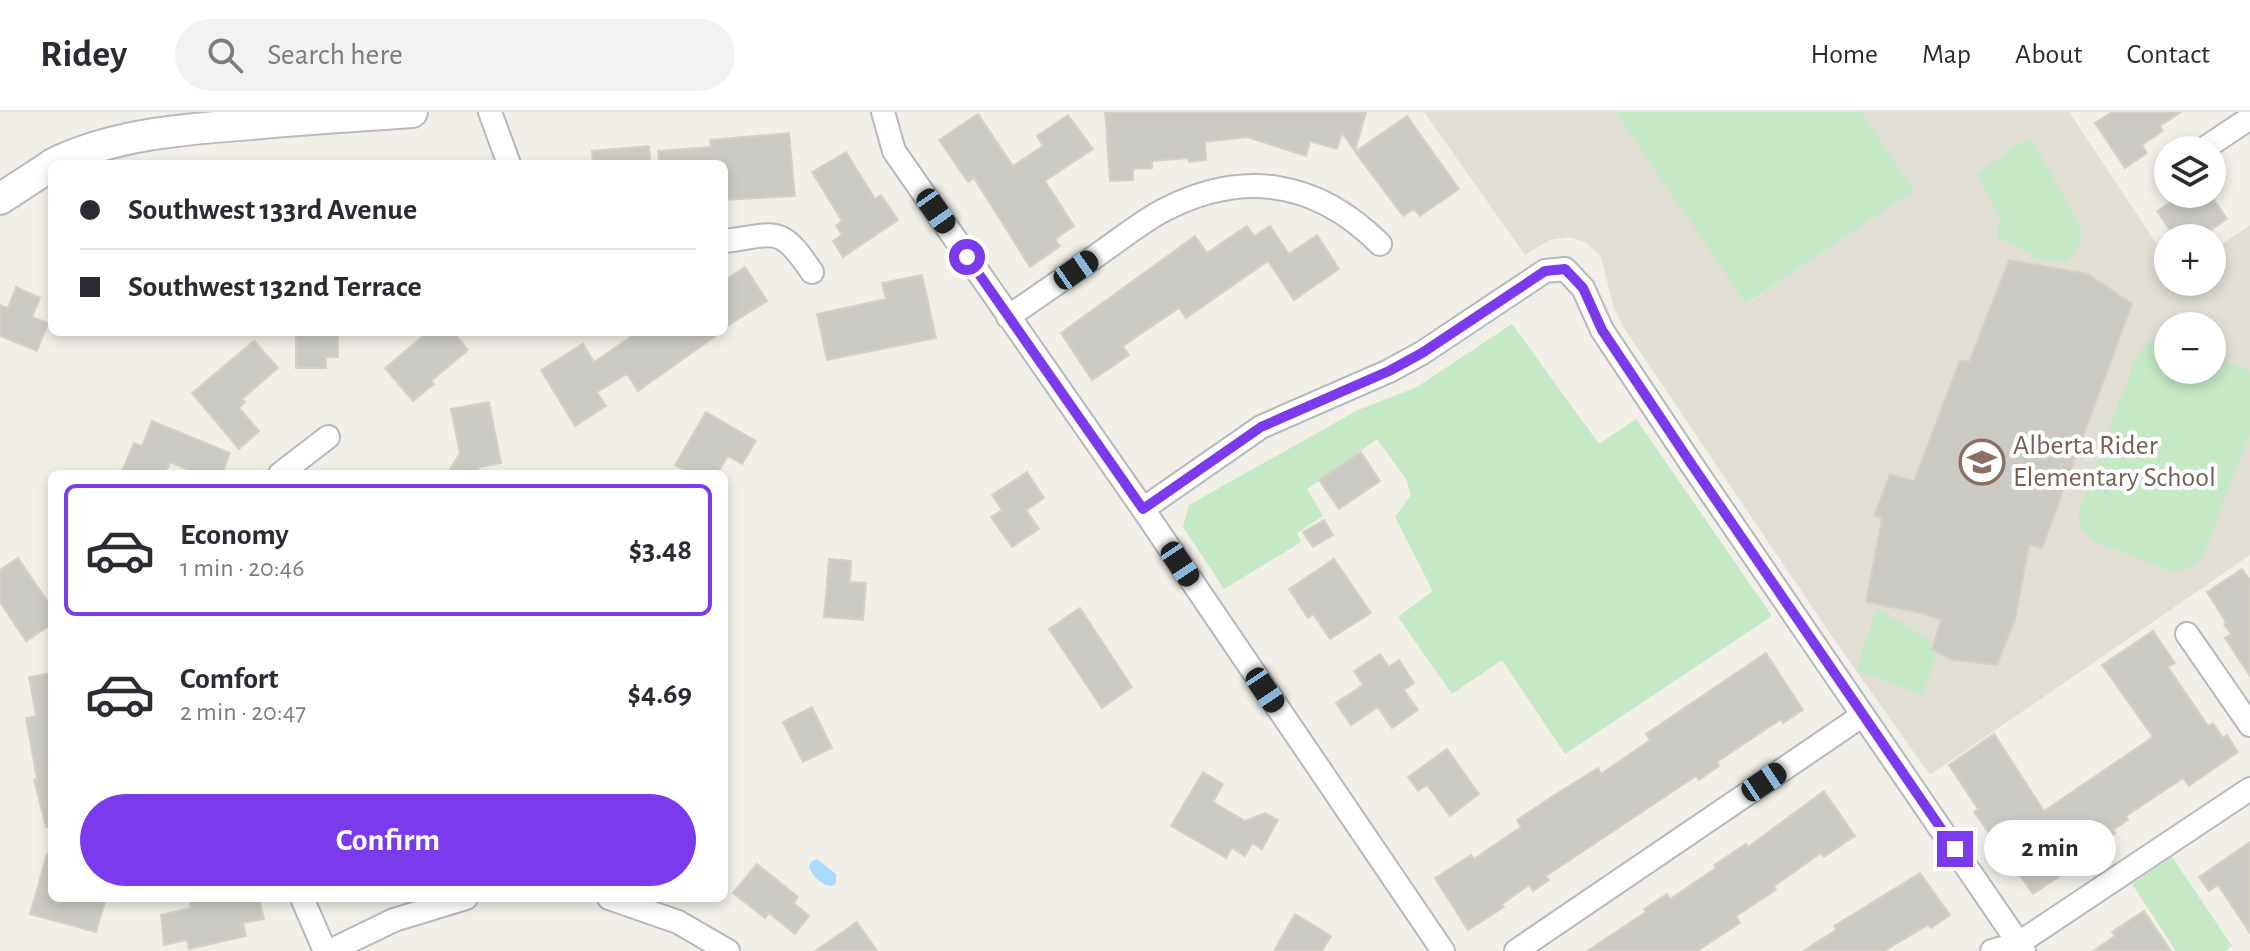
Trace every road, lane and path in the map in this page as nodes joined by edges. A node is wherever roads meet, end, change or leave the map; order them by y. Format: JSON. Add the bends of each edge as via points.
{"nodes":[{"id":1,"x":412,"y":112,"type":"edge"},
{"id":2,"x":490,"y":112,"type":"edge"},
{"id":3,"x":883,"y":112,"type":"edge"},
{"id":4,"x":2250,"y":118,"type":"edge"},
{"id":5,"x":2223,"y":136,"type":"edge"},
{"id":6,"x":64,"y":160,"type":"edge"},
{"id":7,"x":508,"y":160,"type":"edge"},
{"id":8,"x":48,"y":167,"type":"edge"},
{"id":9,"x":0,"y":199,"type":"edge"},
{"id":10,"x":728,"y":241,"type":"edge"},
{"id":11,"x":1380,"y":244,"type":"dead end"},
{"id":12,"x":812,"y":272,"type":"dead end"},
{"id":13,"x":1008,"y":317,"type":"junction"},
{"id":14,"x":328,"y":437,"type":"dead end"},
{"id":15,"x":285,"y":470,"type":"edge"},
{"id":16,"x":1143,"y":509,"type":"junction"},
{"id":17,"x":2187,"y":634,"type":"dead end"},
{"id":18,"x":1863,"y":715,"type":"junction"},
{"id":19,"x":2250,"y":725,"type":"edge"},
{"id":20,"x":2250,"y":789,"type":"edge"},
{"id":21,"x":304,"y":902,"type":"edge"},
{"id":22,"x":453,"y":902,"type":"edge"},
{"id":23,"x":620,"y":902,"type":"edge"},
{"id":24,"x":2021,"y":947,"type":"edge"},
{"id":25,"x":328,"y":951,"type":"edge"},
{"id":26,"x":728,"y":951,"type":"edge"},
{"id":27,"x":1443,"y":951,"type":"edge"},
{"id":28,"x":1516,"y":951,"type":"edge"},
{"id":29,"x":1992,"y":951,"type":"edge"}],
"edges":[{"from":1,"to":6,"type":"main road","via":[[201,128],[136,137]]},
{"from":2,"to":7,"type":"street"},
{"from":3,"to":13,"type":"street","via":[[894,151]]},
{"from":4,"to":5,"type":"street"},
{"from":8,"to":9,"type":"main road"},
{"from":10,"to":12,"type":"street","via":[[781,236]]},
{"from":11,"to":13,"type":"street","via":[[1354,219],[1305,194],[1267,186],[1227,188],[1161,211]]},
{"from":13,"to":16,"type":"street"},
{"from":14,"to":15,"type":"street"},
{"from":16,"to":18,"type":"street","via":[[1261,427],[1389,371],[1545,271],[1565,269],[1583,288],[1602,330]]},
{"from":16,"to":27,"type":"street"},
{"from":17,"to":19,"type":"street"},
{"from":18,"to":24,"type":"street"},
{"from":18,"to":28,"type":"street"},
{"from":20,"to":24,"type":"street"},
{"from":21,"to":25,"type":"street"},
{"from":22,"to":25,"type":"street","via":[[394,920]]},
{"from":23,"to":26,"type":"street","via":[[678,922]]},
{"from":24,"to":29,"type":"street"}]}
